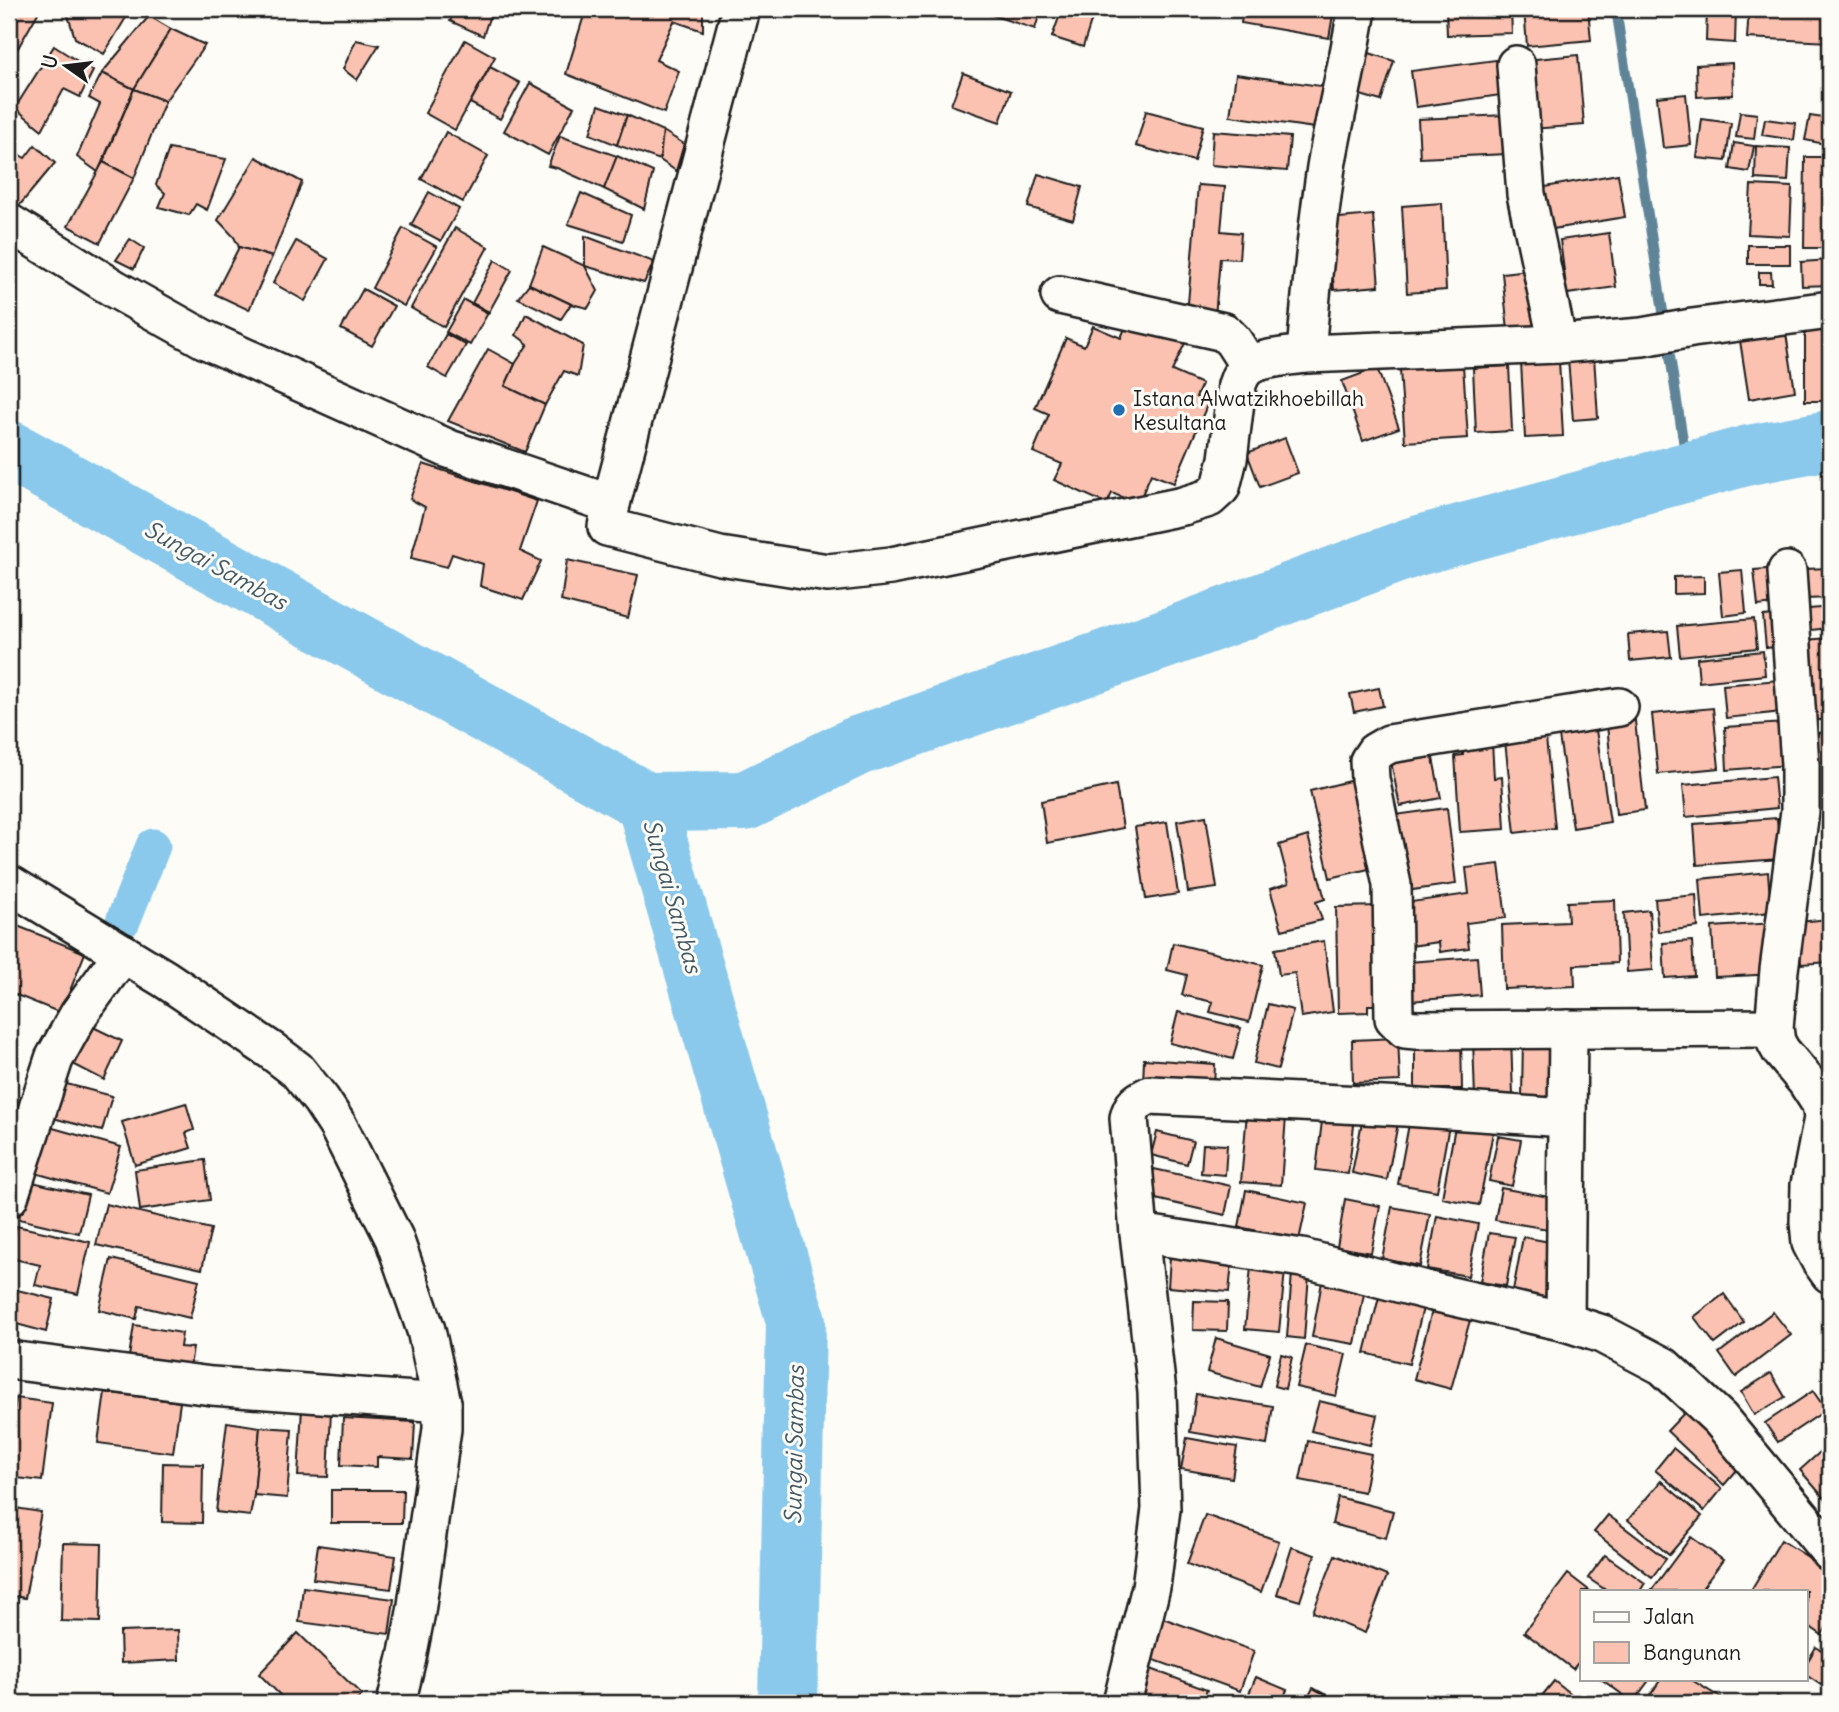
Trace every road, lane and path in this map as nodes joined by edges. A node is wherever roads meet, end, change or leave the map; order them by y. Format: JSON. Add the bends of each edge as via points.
{"nodes":[{"id":1,"x":741,"y":9,"type":"edge"},
{"id":2,"x":1357,"y":9,"type":"edge"},
{"id":3,"x":1516,"y":65,"type":"dead end"},
{"id":4,"x":9,"y":223,"type":"edge"},
{"id":5,"x":1060,"y":295,"type":"dead end"},
{"id":6,"x":1830,"y":310,"type":"edge"},
{"id":7,"x":1558,"y":344,"type":"junction"},
{"id":8,"x":1306,"y":354,"type":"junction"},
{"id":9,"x":1248,"y":366,"type":"junction"},
{"id":10,"x":611,"y":504,"type":"junction"},
{"id":11,"x":1787,"y":570,"type":"dead end"},
{"id":12,"x":1619,"y":706,"type":"dead end"},
{"id":13,"x":1815,"y":808,"type":"edge"},
{"id":14,"x":9,"y":884,"type":"edge"},
{"id":15,"x":123,"y":953,"type":"junction"},
{"id":16,"x":1774,"y":1028,"type":"junction"},
{"id":17,"x":1568,"y":1029,"type":"junction"},
{"id":18,"x":1566,"y":1118,"type":"junction"},
{"id":19,"x":9,"y":1197,"type":"edge"},
{"id":20,"x":1139,"y":1233,"type":"junction"},
{"id":21,"x":1830,"y":1274,"type":"edge"},
{"id":22,"x":1565,"y":1322,"type":"junction"},
{"id":23,"x":9,"y":1360,"type":"edge"},
{"id":24,"x":442,"y":1403,"type":"junction"},
{"id":25,"x":1830,"y":1552,"type":"edge"},
{"id":26,"x":396,"y":1703,"type":"edge"},
{"id":27,"x":1122,"y":1703,"type":"edge"}],
"edges":[{"from":1,"to":10,"type":"street"},
{"from":2,"to":8,"type":"street","via":[[1315,244]]},
{"from":3,"to":7,"type":"street","via":[[1526,194]]},
{"from":4,"to":10,"type":"street","via":[[204,339],[449,449]]},
{"from":5,"to":9,"type":"street","via":[[1224,332]]},
{"from":6,"to":7,"type":"street"},
{"from":7,"to":8,"type":"street"},
{"from":8,"to":9,"type":"street"},
{"from":9,"to":10,"type":"street","via":[[1237,385],[1220,487],[1209,498],[1183,506],[891,566],[828,573],[720,555],[607,527]]},
{"from":11,"to":13,"type":"street","via":[[1800,765]]},
{"from":12,"to":17,"type":"street","via":[[1389,744],[1369,761],[1392,885],[1394,1018],[1399,1025],[1416,1030]]},
{"from":13,"to":16,"type":"street","via":[[1779,970]]},
{"from":14,"to":15,"type":"street"},
{"from":15,"to":19,"type":"street","via":[[79,1014],[54,1059]]},
{"from":15,"to":24,"type":"street","via":[[297,1070],[321,1100],[394,1238],[426,1330]]},
{"from":16,"to":17,"type":"street"},
{"from":16,"to":21,"type":"street","via":[[1781,1051],[1822,1104],[1809,1222],[1811,1243]]},
{"from":17,"to":18,"type":"street"},
{"from":18,"to":20,"type":"street","via":[[1150,1095],[1132,1107],[1129,1118]]},
{"from":18,"to":22,"type":"street"},
{"from":20,"to":22,"type":"street","via":[[1302,1258]]},
{"from":20,"to":27,"type":"street","via":[[1157,1392],[1161,1509],[1151,1587]]},
{"from":22,"to":25,"type":"street","via":[[1602,1334],[1663,1367],[1720,1419]]},
{"from":23,"to":24,"type":"street","via":[[212,1386]]},
{"from":24,"to":26,"type":"street","via":[[416,1612]]}]}
